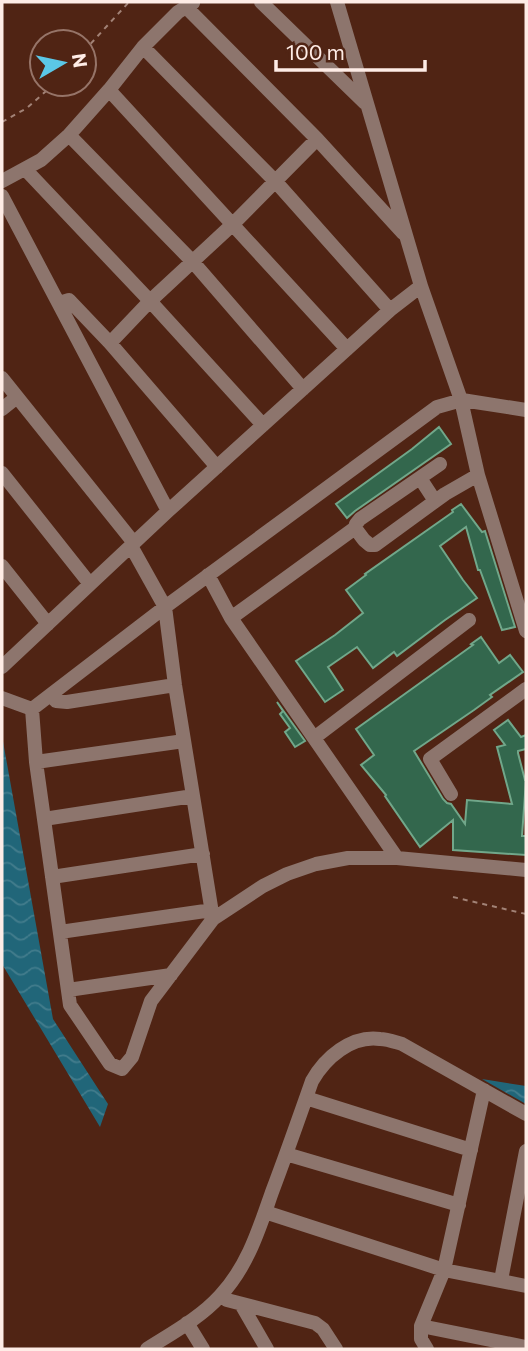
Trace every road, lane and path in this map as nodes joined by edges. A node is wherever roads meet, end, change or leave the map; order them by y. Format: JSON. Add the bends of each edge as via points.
{"nodes":[{"id":1,"x":129,"y":2,"type":"edge"},
{"id":2,"x":261,"y":2,"type":"edge"},
{"id":3,"x":337,"y":2,"type":"edge"},
{"id":4,"x":190,"y":4,"type":"edge"},
{"id":5,"x":98,"y":36,"type":"edge"},
{"id":6,"x":144,"y":47,"type":"junction"},
{"id":7,"x":108,"y":90,"type":"junction"},
{"id":8,"x":38,"y":98,"type":"edge"},
{"id":9,"x":368,"y":105,"type":"junction"},
{"id":10,"x":2,"y":122,"type":"edge"},
{"id":11,"x":69,"y":135,"type":"junction"},
{"id":12,"x":317,"y":139,"type":"junction"},
{"id":13,"x":25,"y":169,"type":"junction"},
{"id":14,"x":2,"y":181,"type":"edge"},
{"id":15,"x":276,"y":181,"type":"junction"},
{"id":16,"x":2,"y":196,"type":"edge"},
{"id":17,"x":233,"y":224,"type":"junction"},
{"id":18,"x":406,"y":236,"type":"junction"},
{"id":19,"x":193,"y":262,"type":"junction"},
{"id":20,"x":421,"y":286,"type":"junction"},
{"id":21,"x":150,"y":301,"type":"junction"},
{"id":22,"x":60,"y":303,"type":"junction"},
{"id":23,"x":390,"y":310,"type":"junction"},
{"id":24,"x":110,"y":343,"type":"junction"},
{"id":25,"x":347,"y":349,"type":"junction"},
{"id":26,"x":2,"y":378,"type":"edge"},
{"id":27,"x":303,"y":389,"type":"junction"},
{"id":28,"x":17,"y":397,"type":"junction"},
{"id":29,"x":461,"y":400,"type":"junction"},
{"id":30,"x":2,"y":409,"type":"edge"},
{"id":31,"x":526,"y":410,"type":"edge"},
{"id":32,"x":263,"y":425,"type":"junction"},
{"id":33,"x":440,"y":464,"type":"dead end"},
{"id":34,"x":217,"y":467,"type":"junction"},
{"id":35,"x":2,"y":473,"type":"edge"},
{"id":36,"x":478,"y":475,"type":"junction"},
{"id":37,"x":420,"y":478,"type":"junction"},
{"id":38,"x":435,"y":501,"type":"junction"},
{"id":39,"x":168,"y":511,"type":"junction"},
{"id":40,"x":355,"y":528,"type":"junction"},
{"id":41,"x":133,"y":544,"type":"junction"},
{"id":42,"x":2,"y":566,"type":"edge"},
{"id":43,"x":208,"y":575,"type":"junction"},
{"id":44,"x":90,"y":584,"type":"junction"},
{"id":45,"x":166,"y":607,"type":"junction"},
{"id":46,"x":231,"y":618,"type":"junction"},
{"id":47,"x":469,"y":620,"type":"dead end"},
{"id":48,"x":48,"y":624,"type":"junction"},
{"id":49,"x":526,"y":631,"type":"edge"},
{"id":50,"x":3,"y":662,"type":"edge"},
{"id":51,"x":175,"y":685,"type":"junction"},
{"id":52,"x":526,"y":689,"type":"edge"},
{"id":53,"x":52,"y":695,"type":"junction"},
{"id":54,"x":2,"y":698,"type":"edge"},
{"id":55,"x":32,"y":709,"type":"junction"},
{"id":56,"x":314,"y":738,"type":"junction"},
{"id":57,"x":184,"y":741,"type":"junction"},
{"id":58,"x":36,"y":762,"type":"junction"},
{"id":59,"x":452,"y":794,"type":"dead end"},
{"id":60,"x":193,"y":796,"type":"junction"},
{"id":61,"x":44,"y":819,"type":"junction"},
{"id":62,"x":203,"y":854,"type":"junction"},
{"id":63,"x":397,"y":858,"type":"junction"},
{"id":64,"x":526,"y":870,"type":"edge"},
{"id":65,"x":52,"y":877,"type":"junction"},
{"id":66,"x":453,"y":897,"type":"dead end"},
{"id":67,"x":213,"y":914,"type":"junction"},
{"id":68,"x":526,"y":914,"type":"edge"},
{"id":69,"x":60,"y":932,"type":"junction"},
{"id":70,"x":171,"y":975,"type":"junction"},
{"id":71,"x":68,"y":990,"type":"junction"},
{"id":72,"x":484,"y":1090,"type":"junction"},
{"id":73,"x":306,"y":1098,"type":"junction"},
{"id":74,"x":526,"y":1114,"type":"edge"},
{"id":75,"x":471,"y":1150,"type":"junction"},
{"id":76,"x":526,"y":1151,"type":"edge"},
{"id":77,"x":286,"y":1154,"type":"junction"},
{"id":78,"x":459,"y":1205,"type":"junction"},
{"id":79,"x":265,"y":1212,"type":"junction"},
{"id":80,"x":444,"y":1270,"type":"junction"},
{"id":81,"x":501,"y":1280,"type":"junction"},
{"id":82,"x":526,"y":1286,"type":"edge"},
{"id":83,"x":221,"y":1295,"type":"junction"},
{"id":84,"x":241,"y":1304,"type":"junction"},
{"id":85,"x":187,"y":1323,"type":"junction"},
{"id":86,"x":421,"y":1326,"type":"junction"},
{"id":87,"x":526,"y":1348,"type":"edge"},
{"id":88,"x":147,"y":1349,"type":"edge"},
{"id":89,"x":203,"y":1349,"type":"edge"},
{"id":90,"x":267,"y":1349,"type":"edge"},
{"id":91,"x":336,"y":1349,"type":"edge"},
{"id":92,"x":427,"y":1349,"type":"edge"}],
"edges":[{"from":1,"to":5,"type":"path"},
{"from":2,"to":9,"type":"street"},
{"from":3,"to":9,"type":"street"},
{"from":4,"to":6,"type":"street"},
{"from":4,"to":12,"type":"street"},
{"from":6,"to":7,"type":"street"},
{"from":6,"to":15,"type":"street"},
{"from":7,"to":11,"type":"street"},
{"from":7,"to":17,"type":"street"},
{"from":8,"to":10,"type":"path"},
{"from":9,"to":18,"type":"street"},
{"from":11,"to":13,"type":"street"},
{"from":11,"to":19,"type":"street"},
{"from":12,"to":15,"type":"street"},
{"from":12,"to":18,"type":"street"},
{"from":13,"to":14,"type":"street"},
{"from":13,"to":21,"type":"street"},
{"from":15,"to":17,"type":"street"},
{"from":15,"to":23,"type":"street"},
{"from":16,"to":22,"type":"street"},
{"from":17,"to":19,"type":"street"},
{"from":17,"to":25,"type":"street"},
{"from":18,"to":20,"type":"street"},
{"from":19,"to":21,"type":"street"},
{"from":19,"to":27,"type":"street"},
{"from":20,"to":23,"type":"street"},
{"from":20,"to":29,"type":"street"},
{"from":21,"to":24,"type":"street"},
{"from":21,"to":32,"type":"street"},
{"from":22,"to":24,"type":"street","via":[[69,300]]},
{"from":22,"to":39,"type":"street"},
{"from":23,"to":25,"type":"street"},
{"from":24,"to":34,"type":"street"},
{"from":25,"to":27,"type":"street"},
{"from":26,"to":28,"type":"street"},
{"from":27,"to":32,"type":"street"},
{"from":28,"to":30,"type":"street"},
{"from":28,"to":41,"type":"street"},
{"from":29,"to":31,"type":"street"},
{"from":29,"to":36,"type":"street"},
{"from":29,"to":43,"type":"street","via":[[437,407]]},
{"from":32,"to":34,"type":"street"},
{"from":33,"to":37,"type":"street"},
{"from":34,"to":39,"type":"street"},
{"from":35,"to":44,"type":"street"},
{"from":36,"to":38,"type":"street"},
{"from":36,"to":49,"type":"street"},
{"from":37,"to":38,"type":"street"},
{"from":37,"to":40,"type":"street","via":[[360,519]]},
{"from":38,"to":40,"type":"street","via":[[375,545],[363,540]]},
{"from":39,"to":41,"type":"street"},
{"from":40,"to":46,"type":"street"},
{"from":41,"to":44,"type":"street"},
{"from":41,"to":45,"type":"street"},
{"from":42,"to":48,"type":"street"},
{"from":43,"to":45,"type":"street"},
{"from":43,"to":46,"type":"street"},
{"from":44,"to":48,"type":"street"},
{"from":45,"to":51,"type":"street"},
{"from":45,"to":53,"type":"street"},
{"from":46,"to":56,"type":"street"},
{"from":47,"to":56,"type":"street"},
{"from":48,"to":50,"type":"street"},
{"from":51,"to":53,"type":"street","via":[[67,702],[56,701]]},
{"from":51,"to":57,"type":"street"},
{"from":52,"to":59,"type":"street","via":[[430,759]]},
{"from":53,"to":55,"type":"street"},
{"from":54,"to":55,"type":"street"},
{"from":55,"to":58,"type":"street"},
{"from":56,"to":63,"type":"street"},
{"from":57,"to":58,"type":"street"},
{"from":57,"to":60,"type":"street"},
{"from":58,"to":61,"type":"street"},
{"from":60,"to":61,"type":"street"},
{"from":60,"to":62,"type":"street"},
{"from":61,"to":65,"type":"street"},
{"from":62,"to":65,"type":"street"},
{"from":62,"to":67,"type":"street"},
{"from":63,"to":64,"type":"street"},
{"from":63,"to":67,"type":"street","via":[[348,858],[316,864],[287,874]]},
{"from":65,"to":69,"type":"street"},
{"from":66,"to":68,"type":"path"},
{"from":67,"to":69,"type":"street"},
{"from":67,"to":70,"type":"street"},
{"from":69,"to":71,"type":"street"},
{"from":70,"to":71,"type":"street"},
{"from":70,"to":71,"type":"street","via":[[151,1002],[132,1057],[122,1069],[110,1064],[70,1005]]},
{"from":72,"to":73,"type":"street","via":[[402,1044],[379,1038],[349,1045],[331,1056],[317,1072]]},
{"from":72,"to":74,"type":"street"},
{"from":72,"to":75,"type":"street"},
{"from":73,"to":75,"type":"street"},
{"from":73,"to":77,"type":"street"},
{"from":75,"to":78,"type":"street"},
{"from":76,"to":81,"type":"street"},
{"from":77,"to":78,"type":"street"},
{"from":77,"to":79,"type":"street"},
{"from":78,"to":80,"type":"street"},
{"from":79,"to":80,"type":"street"},
{"from":79,"to":83,"type":"street","via":[[247,1257]]},
{"from":80,"to":81,"type":"street"},
{"from":80,"to":86,"type":"street"},
{"from":81,"to":82,"type":"street"},
{"from":83,"to":84,"type":"street"},
{"from":83,"to":85,"type":"street"},
{"from":84,"to":90,"type":"street"},
{"from":84,"to":91,"type":"street","via":[[315,1323]]},
{"from":85,"to":88,"type":"street"},
{"from":85,"to":89,"type":"street"},
{"from":86,"to":87,"type":"street"},
{"from":86,"to":92,"type":"street"}]}
